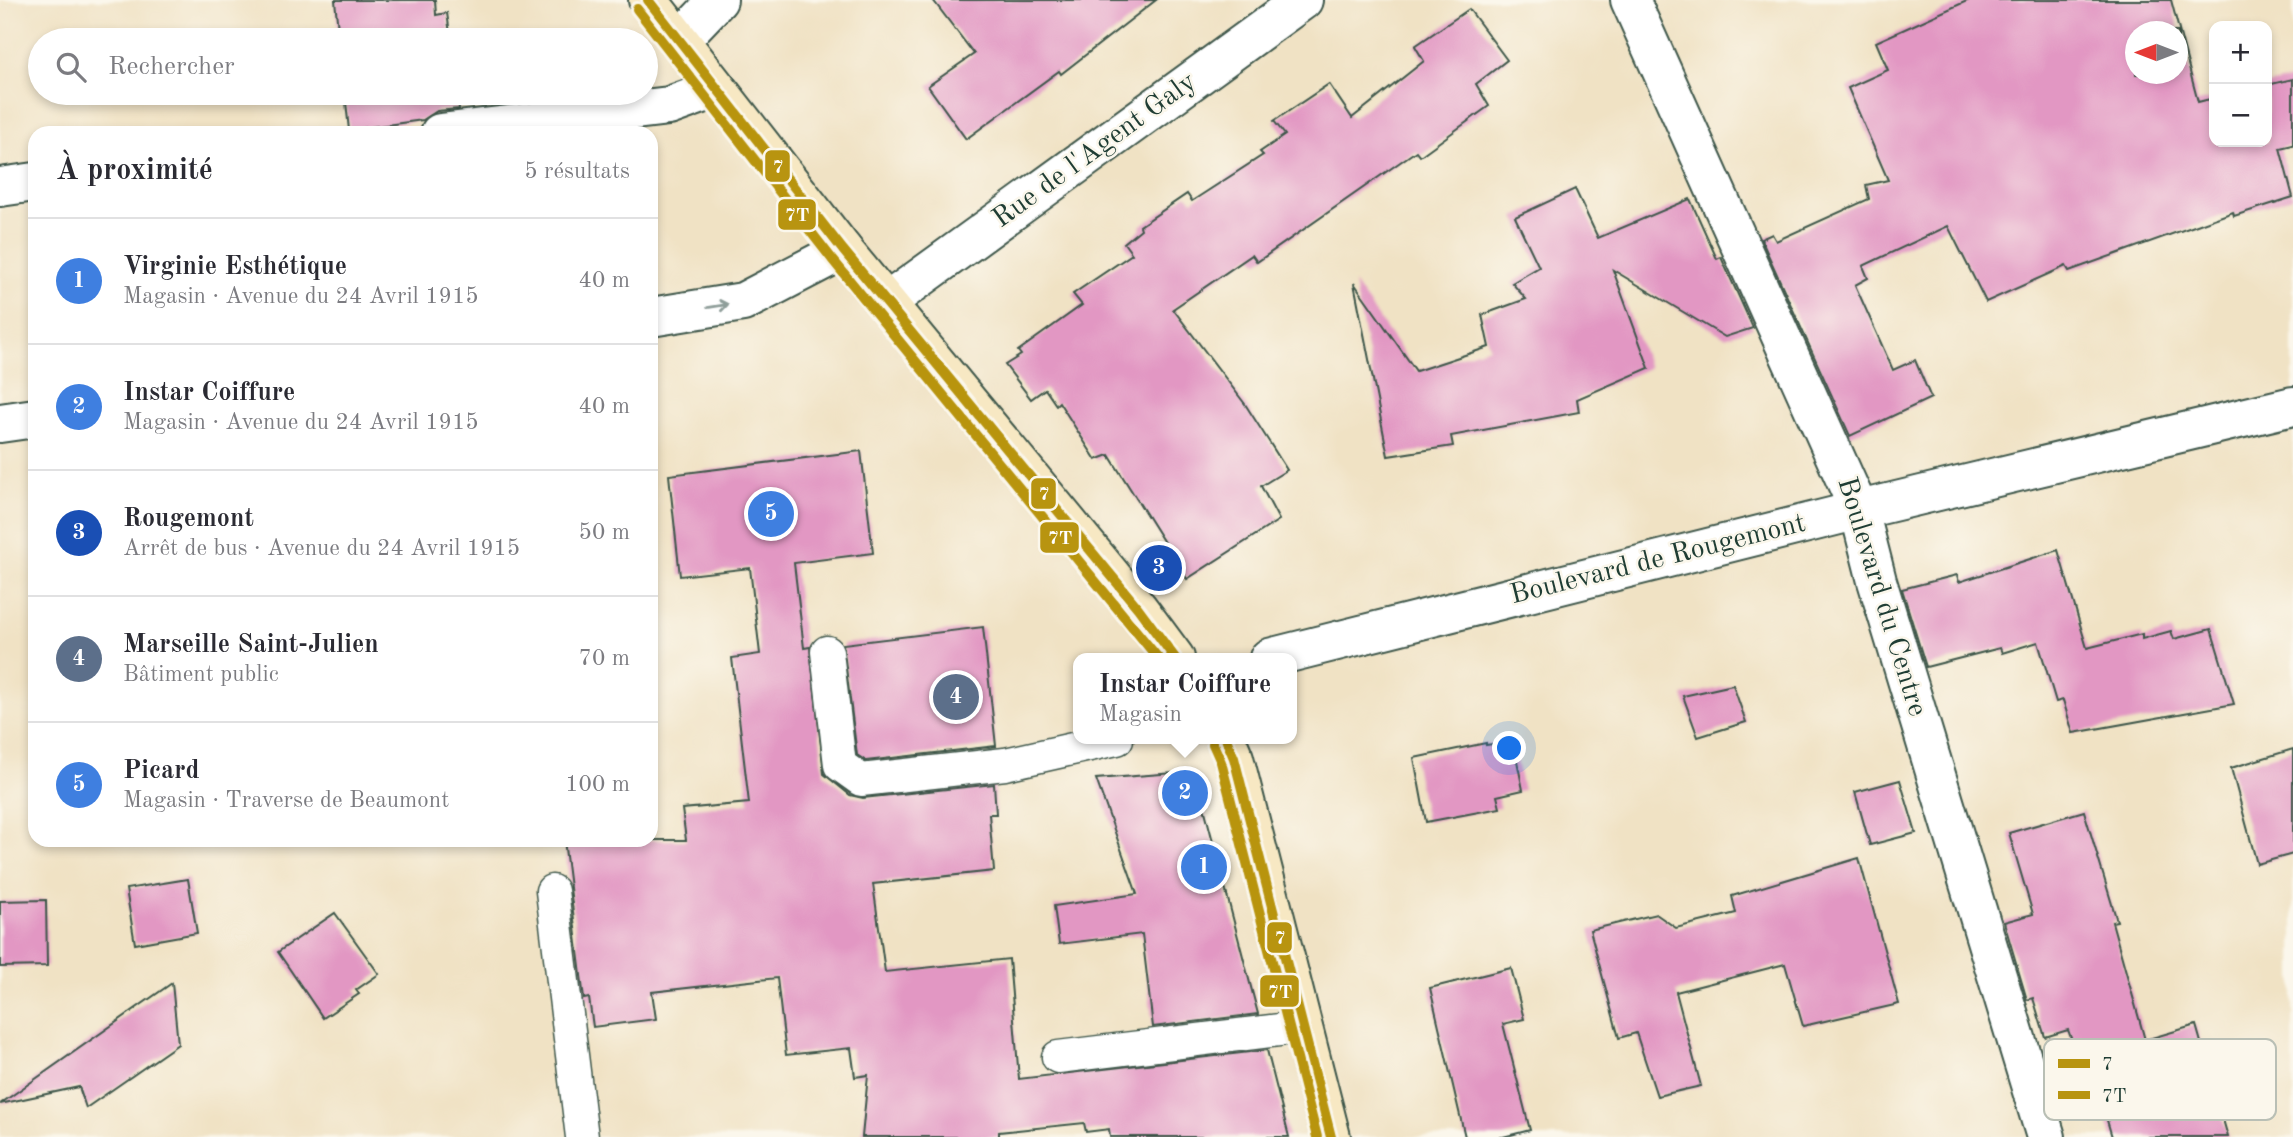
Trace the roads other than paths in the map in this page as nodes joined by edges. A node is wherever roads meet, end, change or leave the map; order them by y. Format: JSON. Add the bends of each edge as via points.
{"nodes":[{"id":1,"x":648,"y":0,"type":"edge"},
{"id":2,"x":718,"y":0,"type":"edge"},
{"id":3,"x":1303,"y":0,"type":"edge"},
{"id":4,"x":1630,"y":0,"type":"edge"},
{"id":5,"x":678,"y":41,"type":"junction"},
{"id":6,"x":716,"y":89,"type":"junction"},
{"id":7,"x":499,"y":126,"type":"edge"},
{"id":8,"x":28,"y":183,"type":"edge"},
{"id":9,"x":0,"y":187,"type":"edge"},
{"id":10,"x":843,"y":250,"type":"junction"},
{"id":11,"x":887,"y":302,"type":"junction"},
{"id":12,"x":658,"y":316,"type":"edge"},
{"id":13,"x":2293,"y":405,"type":"edge"},
{"id":14,"x":28,"y":419,"type":"edge"},
{"id":15,"x":0,"y":423,"type":"edge"},
{"id":16,"x":1859,"y":510,"type":"junction"},
{"id":17,"x":827,"y":652,"type":"dead end"},
{"id":18,"x":1171,"y":653,"type":"edge"},
{"id":19,"x":1289,"y":653,"type":"edge"},
{"id":20,"x":1095,"y":744,"type":"edge"},
{"id":21,"x":1228,"y":744,"type":"edge"},
{"id":22,"x":552,"y":891,"type":"dead end"},
{"id":23,"x":1304,"y":1027,"type":"junction"},
{"id":24,"x":1058,"y":1057,"type":"dead end"},
{"id":25,"x":582,"y":1137,"type":"edge"},
{"id":26,"x":1331,"y":1137,"type":"edge"},
{"id":27,"x":2046,"y":1137,"type":"edge"}],
"edges":[{"from":1,"to":5,"type":"main road"},
{"from":2,"to":5,"type":"street"},
{"from":3,"to":11,"type":"street","name":"Rue de l'Agent Galy"},
{"from":4,"to":16,"type":"street","name":"Boulevard du Centre"},
{"from":5,"to":6,"type":"main road"},
{"from":6,"to":7,"type":"street","via":[[669,106]]},
{"from":6,"to":10,"type":"main road"},
{"from":8,"to":9,"type":"street"},
{"from":10,"to":11,"type":"main road"},
{"from":12,"to":10,"type":"street","one_way":true,"via":[[743,302]]},
{"from":11,"to":18,"type":"main road"},
{"from":13,"to":16,"type":"street","name":"Boulevard de Rougemont"},
{"from":14,"to":15,"type":"street"},
{"from":16,"to":19,"type":"street","name":"Boulevard de Rougemont"},
{"from":16,"to":27,"type":"street","name":"Boulevard du Centre"},
{"from":17,"to":20,"type":"lane","via":[[840,765],[861,780],[1005,764]]},
{"from":21,"to":23,"type":"main road"},
{"from":22,"to":25,"type":"lane"},
{"from":23,"to":24,"type":"lane"},
{"from":23,"to":26,"type":"main road"}]}
